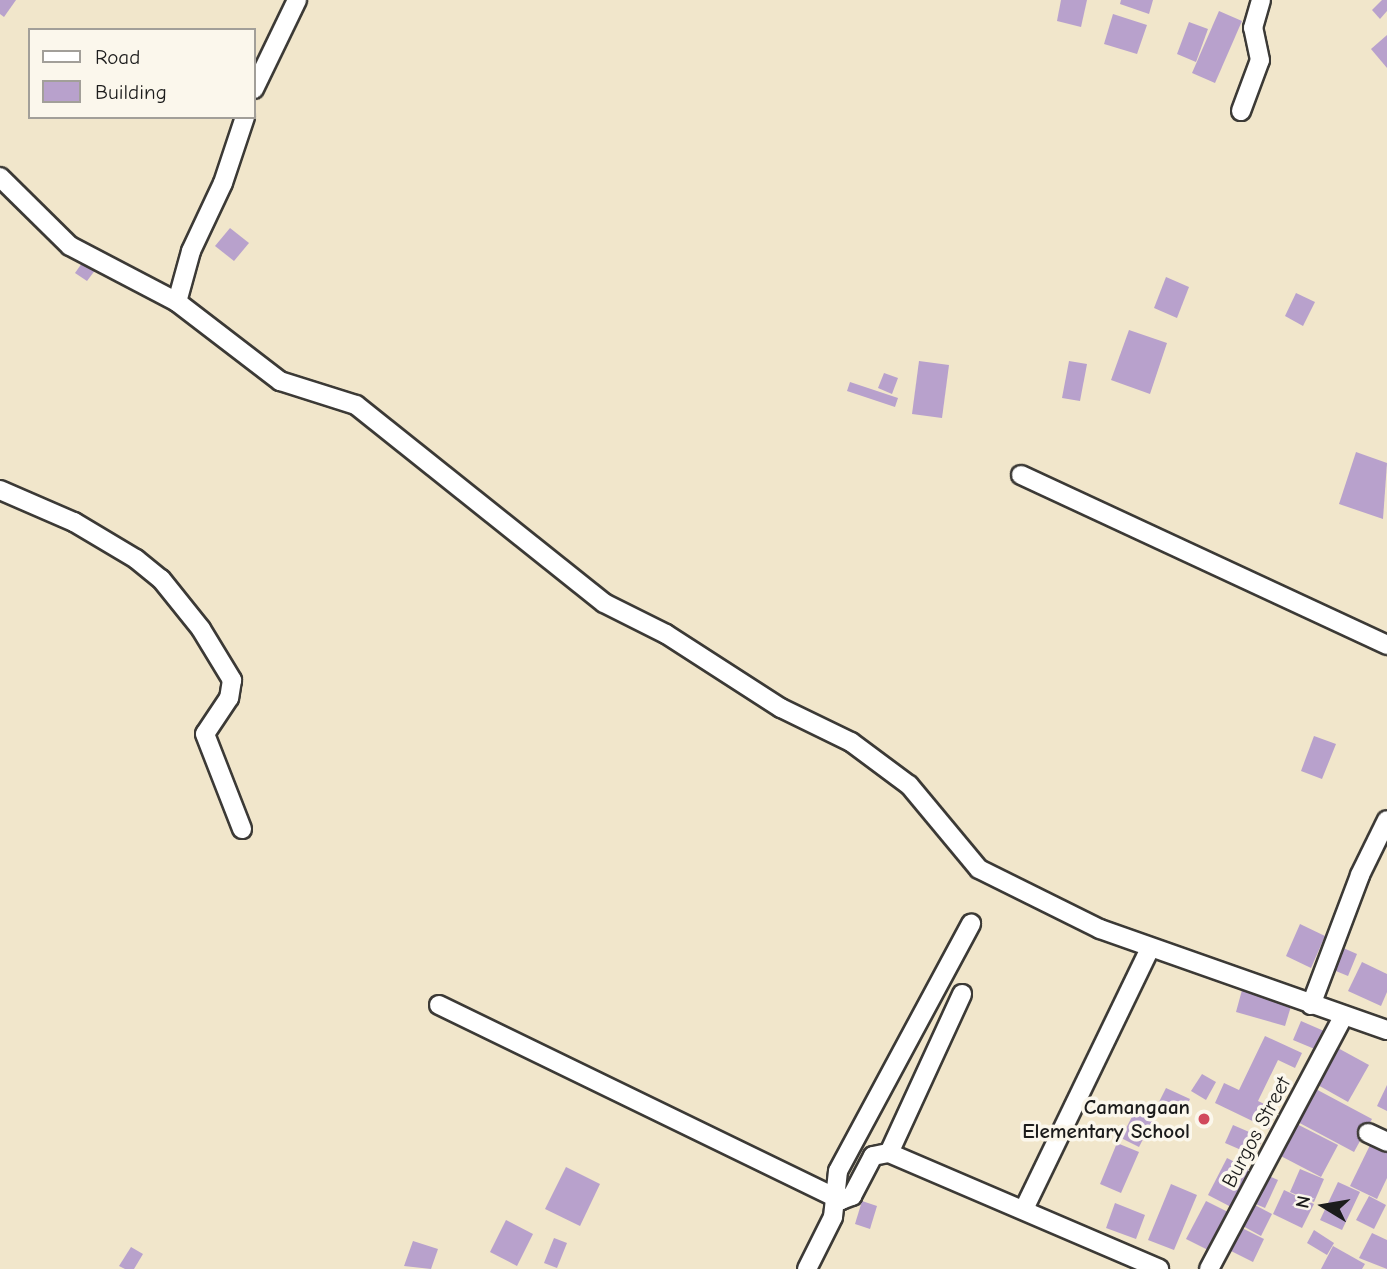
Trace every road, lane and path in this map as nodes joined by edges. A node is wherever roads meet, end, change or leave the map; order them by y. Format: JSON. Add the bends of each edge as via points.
{"nodes":[{"id":1,"x":298,"y":0,"type":"edge"},
{"id":2,"x":1261,"y":0,"type":"edge"},
{"id":3,"x":256,"y":85,"type":"edge"},
{"id":4,"x":1241,"y":111,"type":"dead end"},
{"id":5,"x":244,"y":119,"type":"edge"},
{"id":6,"x":0,"y":177,"type":"edge"},
{"id":7,"x":177,"y":302,"type":"junction"},
{"id":8,"x":1021,"y":475,"type":"dead end"},
{"id":9,"x":0,"y":490,"type":"edge"},
{"id":10,"x":1387,"y":645,"type":"edge"},
{"id":11,"x":1387,"y":820,"type":"edge"},
{"id":12,"x":242,"y":829,"type":"dead end"},
{"id":13,"x":971,"y":924,"type":"dead end"},
{"id":14,"x":1150,"y":948,"type":"junction"},
{"id":15,"x":962,"y":995,"type":"dead end"},
{"id":16,"x":439,"y":1005,"type":"dead end"},
{"id":17,"x":1311,"y":1005,"type":"junction"},
{"id":18,"x":1343,"y":1017,"type":"junction"},
{"id":19,"x":1387,"y":1030,"type":"edge"},
{"id":20,"x":1368,"y":1133,"type":"dead end"},
{"id":21,"x":1387,"y":1142,"type":"edge"},
{"id":22,"x":889,"y":1153,"type":"junction"},
{"id":23,"x":834,"y":1197,"type":"junction"},
{"id":24,"x":1024,"y":1209,"type":"junction"},
{"id":25,"x":807,"y":1269,"type":"edge"},
{"id":26,"x":1159,"y":1269,"type":"edge"},
{"id":27,"x":1209,"y":1269,"type":"edge"}],
"edges":[{"from":1,"to":3,"type":"street"},
{"from":2,"to":4,"type":"street","via":[[1253,28],[1260,60]]},
{"from":5,"to":7,"type":"street","via":[[223,183],[191,251]]},
{"from":6,"to":7,"type":"street","via":[[62,240]]},
{"from":7,"to":14,"type":"street","via":[[280,381],[356,405],[604,603],[667,634],[781,708],[851,741],[918,794],[979,869],[1100,929]]},
{"from":8,"to":10,"type":"street"},
{"from":9,"to":12,"type":"street","via":[[74,522],[136,559],[161,579],[201,629],[232,680],[229,698],[205,734]]},
{"from":11,"to":17,"type":"street","via":[[1360,876]]},
{"from":13,"to":23,"type":"street","via":[[838,1171]]},
{"from":14,"to":17,"type":"street"},
{"from":14,"to":24,"type":"street"},
{"from":15,"to":22,"type":"street"},
{"from":16,"to":23,"type":"street"},
{"from":17,"to":18,"type":"street"},
{"from":18,"to":19,"type":"street"},
{"from":18,"to":27,"type":"street","name":"Burgos Street"},
{"from":20,"to":21,"type":"street"},
{"from":22,"to":23,"type":"street","via":[[873,1156],[849,1200]]},
{"from":22,"to":24,"type":"street"},
{"from":23,"to":25,"type":"street","via":[[833,1217]]},
{"from":24,"to":26,"type":"street"}]}
